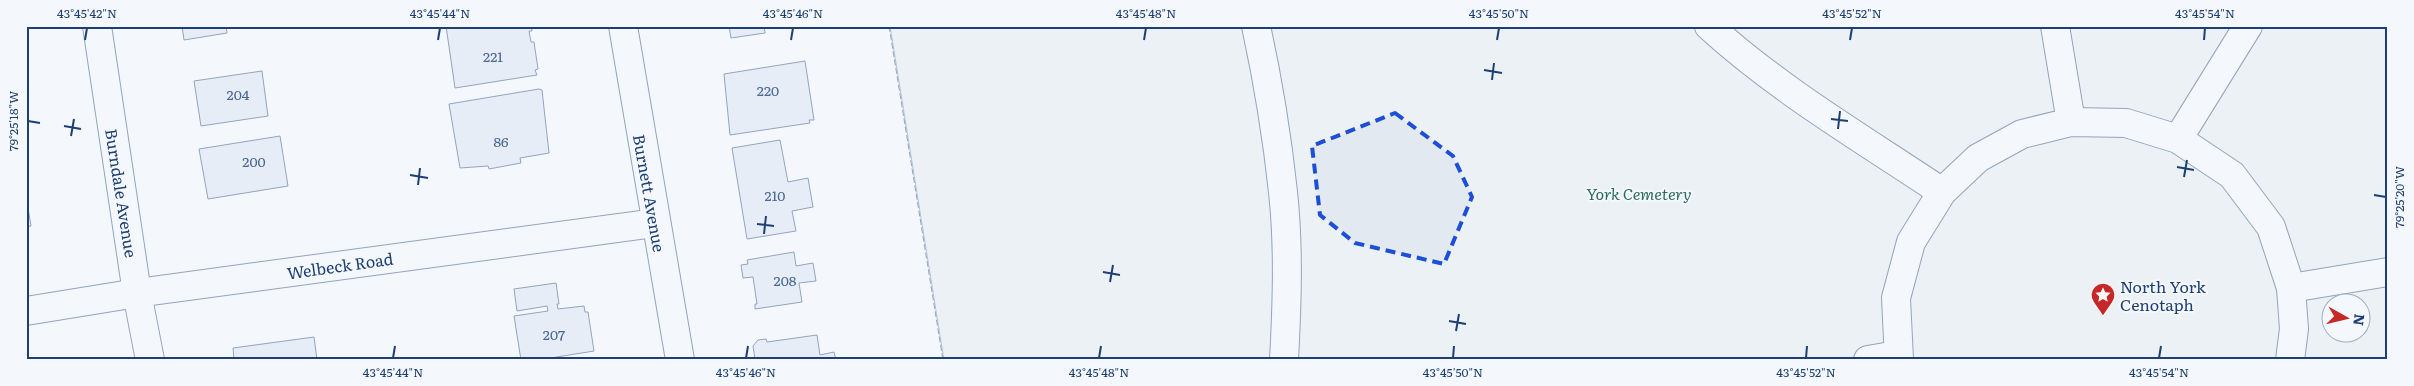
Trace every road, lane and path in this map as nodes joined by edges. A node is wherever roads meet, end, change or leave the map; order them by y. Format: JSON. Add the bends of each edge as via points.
{"nodes":[{"id":1,"x":97,"y":26,"type":"edge"},
{"id":2,"x":623,"y":26,"type":"edge"},
{"id":3,"x":1256,"y":26,"type":"edge"},
{"id":4,"x":1709,"y":26,"type":"edge"},
{"id":5,"x":2055,"y":26,"type":"edge"},
{"id":6,"x":2248,"y":26,"type":"edge"},
{"id":7,"x":2071,"y":122,"type":"junction"},
{"id":8,"x":2178,"y":139,"type":"junction"},
{"id":9,"x":1942,"y":192,"type":"junction"},
{"id":10,"x":655,"y":223,"type":"junction"},
{"id":11,"x":2388,"y":272,"type":"edge"},
{"id":12,"x":2291,"y":288,"type":"junction"},
{"id":13,"x":137,"y":293,"type":"junction"},
{"id":14,"x":26,"y":311,"type":"edge"},
{"id":15,"x":1898,"y":358,"type":"edge"},
{"id":16,"x":150,"y":360,"type":"edge"},
{"id":17,"x":680,"y":360,"type":"edge"},
{"id":18,"x":1284,"y":360,"type":"edge"},
{"id":19,"x":1868,"y":360,"type":"edge"},
{"id":20,"x":2290,"y":360,"type":"edge"}],
"edges":[{"from":1,"to":13,"type":"street","name":"Burndale Avenue"},
{"from":2,"to":10,"type":"street","name":"Burnett Avenue"},
{"from":3,"to":18,"type":"street","via":[[1270,93],[1283,194],[1287,293]]},
{"from":4,"to":9,"type":"street","via":[[1794,93]]},
{"from":5,"to":7,"type":"street"},
{"from":6,"to":8,"type":"street"},
{"from":7,"to":8,"type":"street","via":[[2126,123]]},
{"from":7,"to":9,"type":"street","via":[[2022,134],[1978,158]]},
{"from":8,"to":12,"type":"street","via":[[2232,175],[2271,227]]},
{"from":9,"to":15,"type":"street","via":[[1911,242],[1898,288]]},
{"from":10,"to":13,"type":"street","name":"Welbeck Road"},
{"from":10,"to":17,"type":"street","name":"Burnett Avenue"},
{"from":11,"to":12,"type":"street"},
{"from":12,"to":20,"type":"street","via":[[2294,329]]},
{"from":13,"to":14,"type":"street","name":"Welbeck Road"},
{"from":13,"to":16,"type":"street","name":"Burndale Avenue"},
{"from":15,"to":19,"type":"street"}]}
